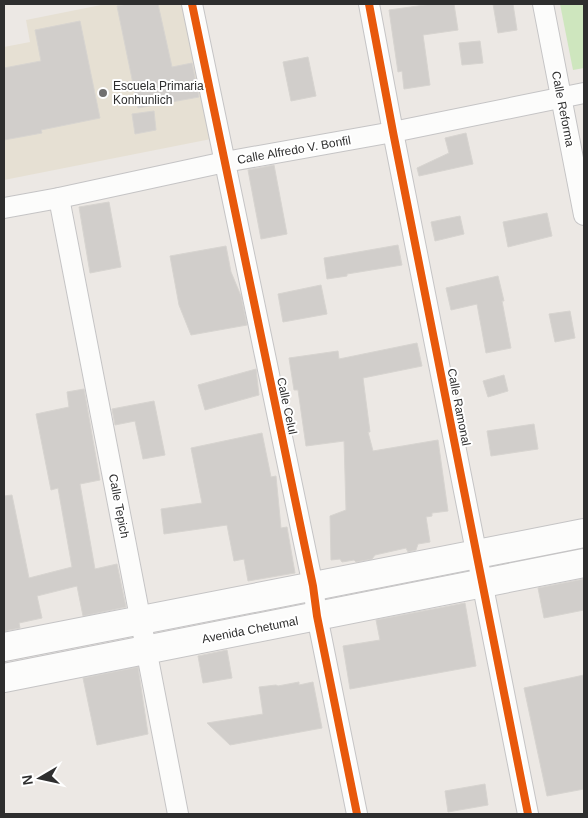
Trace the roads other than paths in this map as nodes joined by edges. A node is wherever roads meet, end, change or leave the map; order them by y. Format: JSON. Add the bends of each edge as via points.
{"nodes":[{"id":1,"x":192,"y":4,"type":"edge"},
{"id":2,"x":369,"y":4,"type":"edge"},
{"id":3,"x":542,"y":4,"type":"edge"},
{"id":4,"x":584,"y":93,"type":"edge"},
{"id":5,"x":561,"y":98,"type":"junction"},
{"id":6,"x":393,"y":132,"type":"junction"},
{"id":7,"x":225,"y":162,"type":"junction"},
{"id":8,"x":59,"y":198,"type":"junction"},
{"id":9,"x":4,"y":208,"type":"edge"},
{"id":10,"x":584,"y":215,"type":"edge"},
{"id":11,"x":584,"y":533,"type":"edge"},
{"id":12,"x":476,"y":554,"type":"junction"},
{"id":13,"x":584,"y":563,"type":"edge"},
{"id":14,"x":483,"y":583,"type":"junction"},
{"id":15,"x":313,"y":586,"type":"junction"},
{"id":16,"x":317,"y":616,"type":"junction"},
{"id":17,"x":141,"y":620,"type":"junction"},
{"id":18,"x":4,"y":647,"type":"edge"},
{"id":19,"x":146,"y":650,"type":"junction"},
{"id":20,"x":4,"y":678,"type":"edge"},
{"id":21,"x":178,"y":814,"type":"edge"},
{"id":22,"x":356,"y":814,"type":"edge"},
{"id":23,"x":528,"y":814,"type":"edge"}],
"edges":[{"from":1,"to":7,"type":"street","name":"Calle Celul"},
{"from":2,"to":6,"type":"street","name":"Calle Ramonal"},
{"from":3,"to":5,"type":"street","name":"Calle Reforma"},
{"from":4,"to":5,"type":"street","name":"Calle Alfredo V. Bonfil"},
{"from":5,"to":6,"type":"street","name":"Calle Alfredo V. Bonfil"},
{"from":5,"to":10,"type":"street","name":"Calle Reforma"},
{"from":6,"to":7,"type":"street","name":"Calle Alfredo V. Bonfil"},
{"from":6,"to":12,"type":"street","name":"Calle Ramonal"},
{"from":7,"to":8,"type":"street","name":"Calle Alfredo V. Bonfil"},
{"from":7,"to":15,"type":"street","name":"Calle Celul"},
{"from":8,"to":9,"type":"street","name":"Calle Alfredo V. Bonfil"},
{"from":8,"to":17,"type":"street","name":"Calle Tepich"},
{"from":11,"to":12,"type":"main road"},
{"from":12,"to":14,"type":"street","name":"Calle Ramonal"},
{"from":12,"to":15,"type":"main road"},
{"from":13,"to":14,"type":"main road","name":"Avenida Chetumal"},
{"from":14,"to":16,"type":"main road","name":"Avenida Chetumal"},
{"from":14,"to":23,"type":"street","name":"Calle Ramonal"},
{"from":15,"to":16,"type":"street","name":"Calle Celul"},
{"from":15,"to":17,"type":"main road"},
{"from":16,"to":19,"type":"main road","name":"Avenida Chetumal"},
{"from":16,"to":22,"type":"street","name":"Calle Celul"},
{"from":17,"to":18,"type":"main road"},
{"from":17,"to":19,"type":"street","name":"Calle Tepich"},
{"from":19,"to":20,"type":"main road","name":"Avenida Chetumal"},
{"from":19,"to":21,"type":"street","name":"Calle Tepich"}]}
